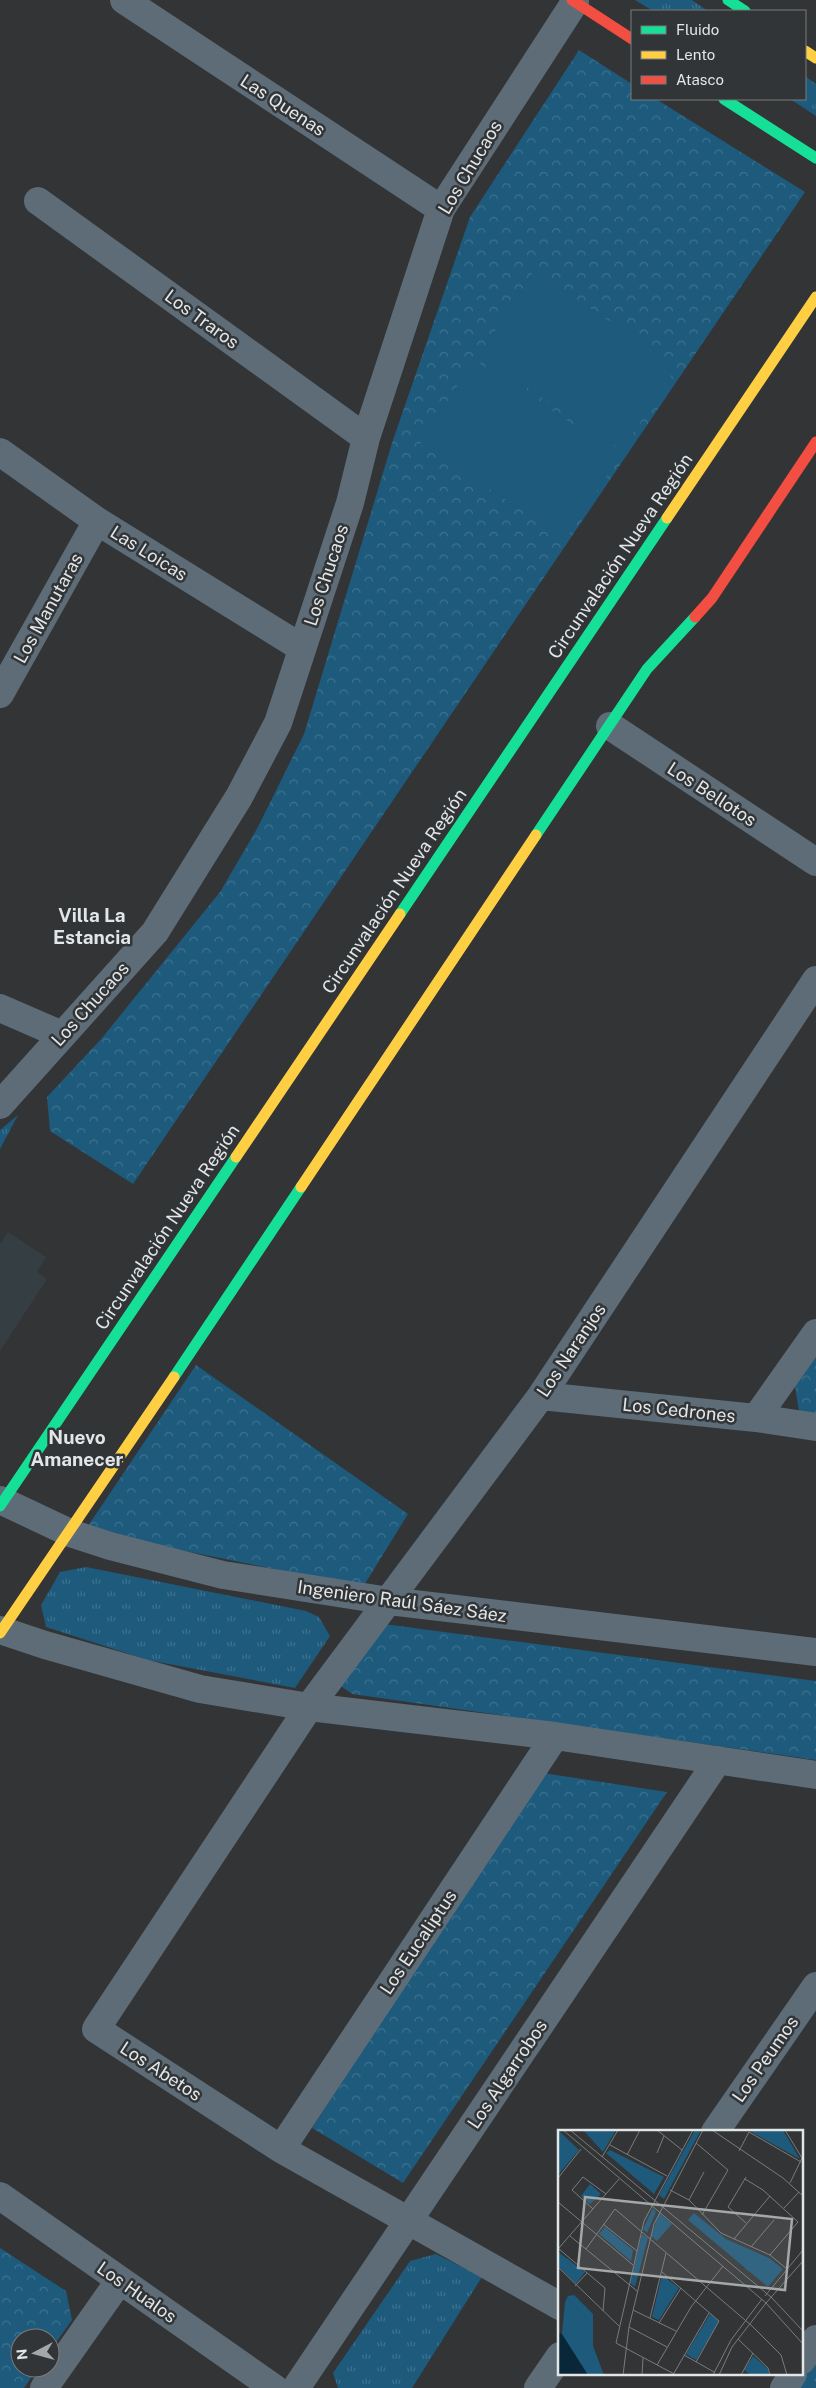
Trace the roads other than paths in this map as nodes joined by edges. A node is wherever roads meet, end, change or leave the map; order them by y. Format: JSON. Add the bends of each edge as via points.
{"nodes":[{"id":1,"x":124,"y":0,"type":"edge"},
{"id":2,"x":728,"y":0,"type":"edge"},
{"id":3,"x":573,"y":1,"type":"edge"},
{"id":4,"x":743,"y":10,"type":"edge"},
{"id":5,"x":631,"y":38,"type":"edge"},
{"id":6,"x":726,"y":100,"type":"edge"},
{"id":7,"x":816,"y":158,"type":"edge"},
{"id":8,"x":38,"y":201,"type":"dead end"},
{"id":9,"x":441,"y":210,"type":"junction"},
{"id":10,"x":816,"y":296,"type":"edge"},
{"id":11,"x":366,"y":438,"type":"junction"},
{"id":12,"x":816,"y":442,"type":"edge"},
{"id":13,"x":0,"y":452,"type":"edge"},
{"id":14,"x":97,"y":521,"type":"junction"},
{"id":15,"x":302,"y":648,"type":"junction"},
{"id":16,"x":0,"y":694,"type":"edge"},
{"id":17,"x":610,"y":726,"type":"junction"},
{"id":18,"x":816,"y":862,"type":"edge"},
{"id":19,"x":816,"y":980,"type":"edge"},
{"id":20,"x":0,"y":1008,"type":"edge"},
{"id":21,"x":62,"y":1036,"type":"junction"},
{"id":22,"x":0,"y":1105,"type":"edge"},
{"id":23,"x":816,"y":1332,"type":"edge"},
{"id":24,"x":541,"y":1396,"type":"junction"},
{"id":25,"x":756,"y":1418,"type":"junction"},
{"id":26,"x":816,"y":1427,"type":"edge"},
{"id":27,"x":1,"y":1502,"type":"edge"},
{"id":28,"x":70,"y":1533,"type":"junction"},
{"id":29,"x":389,"y":1601,"type":"junction"},
{"id":30,"x":1,"y":1631,"type":"edge"},
{"id":31,"x":816,"y":1652,"type":"edge"},
{"id":32,"x":309,"y":1707,"type":"junction"},
{"id":33,"x":555,"y":1736,"type":"junction"},
{"id":34,"x":718,"y":1760,"type":"junction"},
{"id":35,"x":816,"y":1775,"type":"edge"},
{"id":36,"x":816,"y":1986,"type":"edge"},
{"id":37,"x":716,"y":2130,"type":"edge"},
{"id":38,"x":281,"y":2149,"type":"junction"},
{"id":39,"x":0,"y":2196,"type":"edge"},
{"id":40,"x":408,"y":2221,"type":"junction"},
{"id":41,"x":120,"y":2280,"type":"junction"},
{"id":42,"x":558,"y":2305,"type":"edge"},
{"id":43,"x":816,"y":2339,"type":"edge"},
{"id":44,"x":804,"y":2357,"type":"edge"},
{"id":45,"x":558,"y":2359,"type":"edge"},
{"id":46,"x":792,"y":2376,"type":"edge"},
{"id":47,"x":44,"y":2388,"type":"edge"},
{"id":48,"x":274,"y":2388,"type":"edge"},
{"id":49,"x":296,"y":2388,"type":"edge"},
{"id":50,"x":538,"y":2388,"type":"edge"},
{"id":51,"x":784,"y":2388,"type":"edge"}],
"edges":[{"from":1,"to":9,"type":"street","name":"Las Quenas"},
{"from":2,"to":4,"type":"main road"},
{"from":3,"to":5,"type":"main road"},
{"from":3,"to":9,"type":"street","name":"Los Chucaos"},
{"from":6,"to":7,"type":"main road"},
{"from":8,"to":11,"type":"street","name":"Los Traros"},
{"from":9,"to":11,"type":"street","name":"Los Chucaos"},
{"from":10,"to":27,"type":"main road","name":"Circunvalación Nueva Región"},
{"from":11,"to":15,"type":"street","name":"Los Chucaos","via":[[350,503]]},
{"from":12,"to":17,"type":"main road","via":[[712,598],[647,669]]},
{"from":13,"to":14,"type":"street","name":"Las Loicas"},
{"from":14,"to":15,"type":"street","name":"Las Loicas"},
{"from":14,"to":16,"type":"street","name":"Los Manutaras"},
{"from":15,"to":21,"type":"street","name":"Los Chucaos","via":[[278,723],[234,806],[155,932]]},
{"from":17,"to":18,"type":"street","name":"Los Bellotos"},
{"from":17,"to":28,"type":"main road"},
{"from":19,"to":24,"type":"street","name":"Los Naranjos"},
{"from":20,"to":21,"type":"street"},
{"from":21,"to":22,"type":"street","name":"Los Chucaos"},
{"from":23,"to":25,"type":"street"},
{"from":24,"to":25,"type":"street","name":"Los Cedrones"},
{"from":24,"to":29,"type":"street","name":"Los Naranjos"},
{"from":25,"to":26,"type":"street","name":"Los Cedrones"},
{"from":27,"to":28,"type":"street","name":"Ingeniero Raúl Sáez Sáez"},
{"from":28,"to":29,"type":"street","name":"Ingeniero Raúl Sáez Sáez","via":[[118,1549],[223,1575]]},
{"from":28,"to":30,"type":"main road"},
{"from":29,"to":31,"type":"street","name":"Ingeniero Raúl Sáez Sáez"},
{"from":29,"to":32,"type":"street","name":"Los Naranjos"},
{"from":30,"to":32,"type":"street","via":[[200,1689]]},
{"from":32,"to":33,"type":"street"},
{"from":32,"to":38,"type":"street","name":"Los Abetos","via":[[96,2029]]},
{"from":33,"to":34,"type":"street"},
{"from":33,"to":38,"type":"street","name":"Los Eucaliptus"},
{"from":34,"to":35,"type":"street"},
{"from":34,"to":40,"type":"street","name":"Los Algarrobos"},
{"from":36,"to":37,"type":"street","name":"Los Peumos"},
{"from":38,"to":40,"type":"street","name":"Los Abetos"},
{"from":39,"to":41,"type":"street","name":"Los Hualos"},
{"from":40,"to":42,"type":"street","name":"Los Abetos"},
{"from":40,"to":49,"type":"street","name":"Los Algarrobos"},
{"from":41,"to":47,"type":"street"},
{"from":41,"to":48,"type":"street","name":"Los Hualos"},
{"from":43,"to":44,"type":"street"},
{"from":45,"to":50,"type":"street"},
{"from":46,"to":51,"type":"street"}]}
